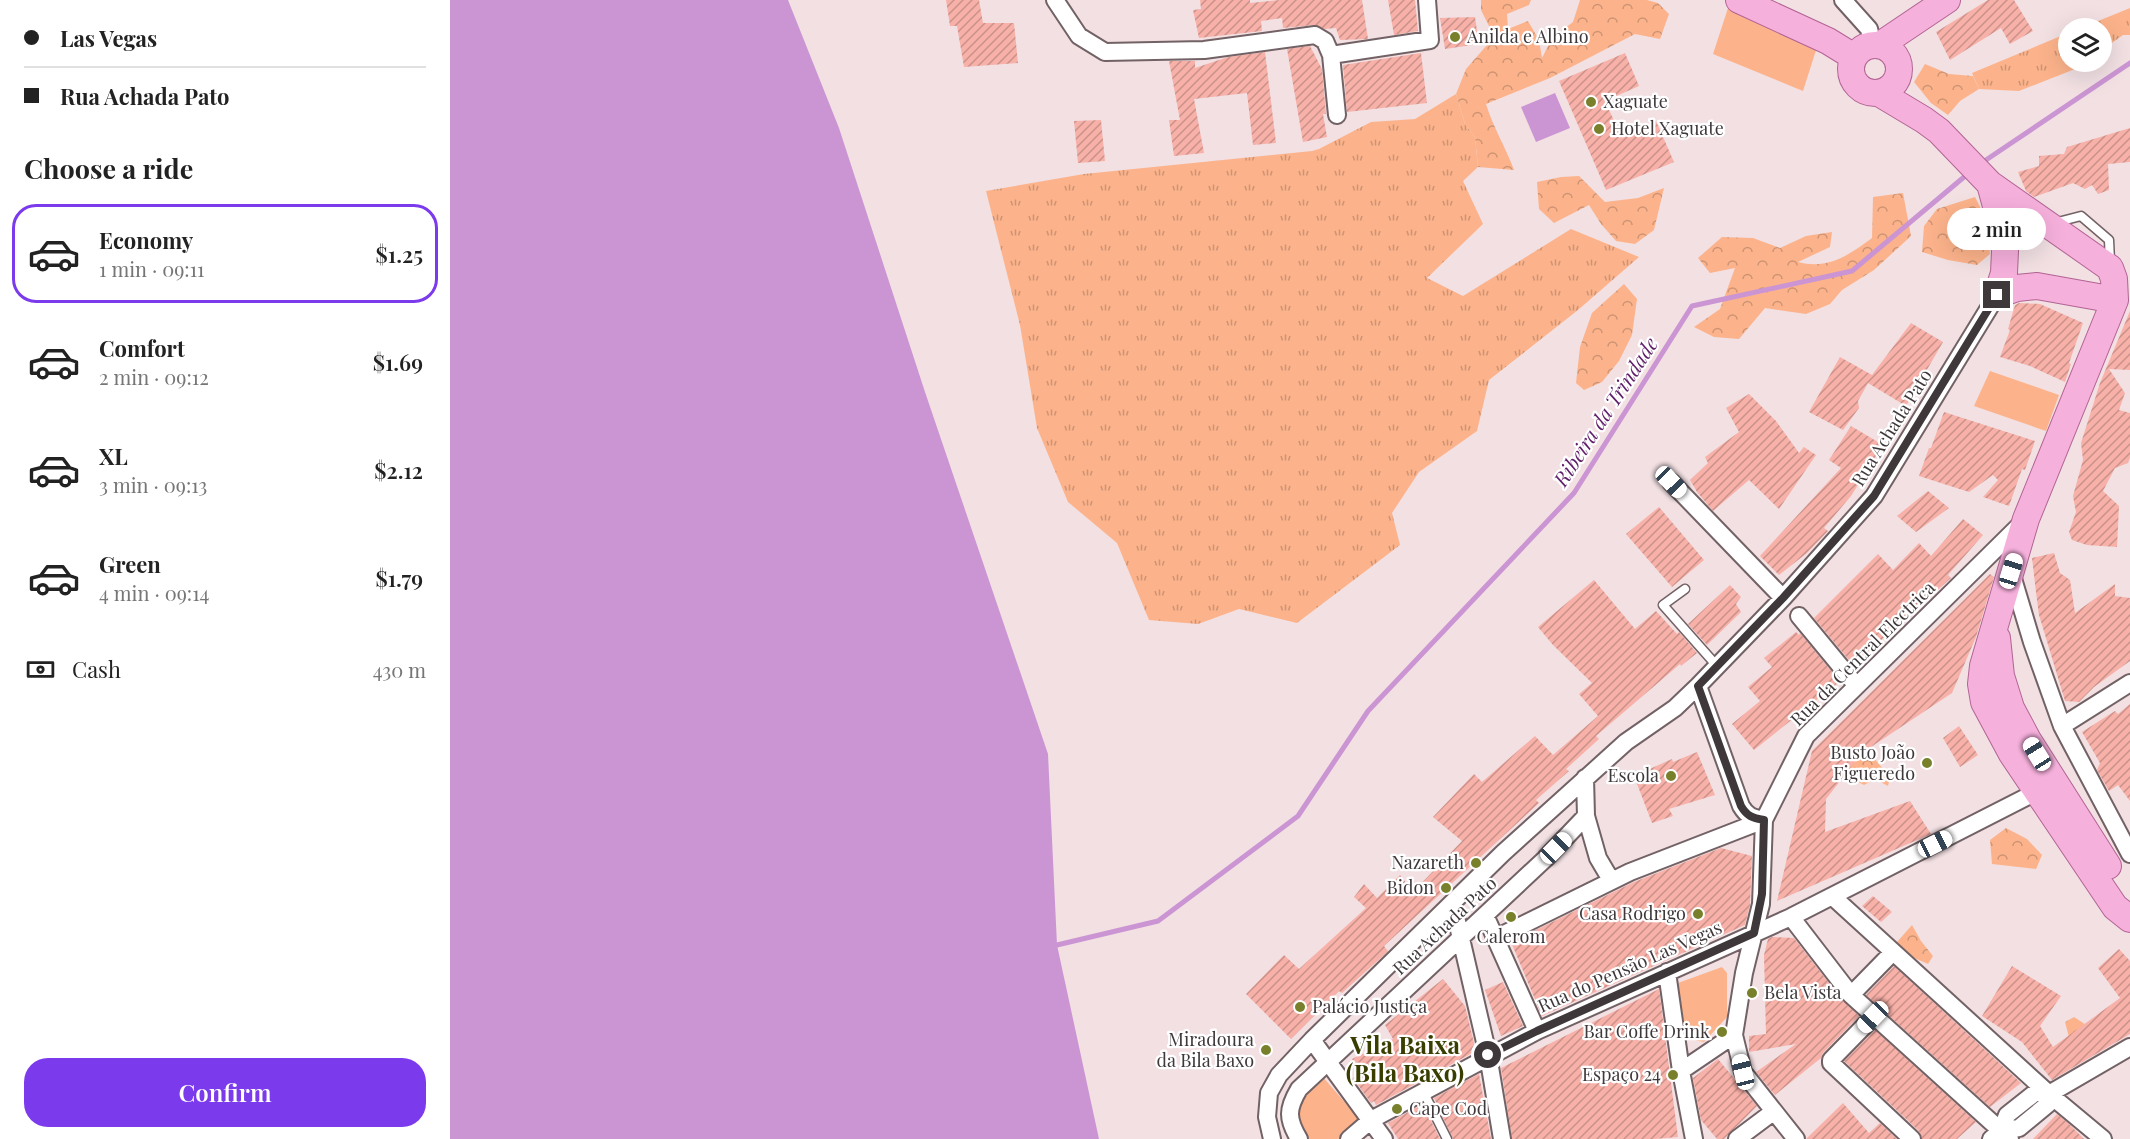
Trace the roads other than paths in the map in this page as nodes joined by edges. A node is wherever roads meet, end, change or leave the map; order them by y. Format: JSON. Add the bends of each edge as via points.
{"nodes":[{"id":1,"x":1055,"y":0,"type":"edge"},
{"id":2,"x":1427,"y":0,"type":"edge"},
{"id":3,"x":1739,"y":0,"type":"edge"},
{"id":4,"x":1843,"y":0,"type":"edge"},
{"id":5,"x":1947,"y":0,"type":"edge"},
{"id":6,"x":1869,"y":49,"type":"junction"},
{"id":7,"x":1331,"y":55,"type":"junction"},
{"id":8,"x":1888,"y":85,"type":"junction"},
{"id":9,"x":1337,"y":115,"type":"dead end"},
{"id":10,"x":1990,"y":184,"type":"junction"},
{"id":11,"x":2000,"y":284,"type":"junction"},
{"id":12,"x":2115,"y":300,"type":"junction"},
{"id":13,"x":1671,"y":482,"type":"dead end"},
{"id":14,"x":2026,"y":519,"type":"junction"},
{"id":15,"x":2011,"y":571,"type":"junction"},
{"id":16,"x":1685,"y":589,"type":"dead end"},
{"id":17,"x":1783,"y":598,"type":"junction"},
{"id":18,"x":1799,"y":616,"type":"dead end"},
{"id":19,"x":1717,"y":666,"type":"junction"},
{"id":20,"x":2130,"y":683,"type":"edge"},
{"id":21,"x":1856,"y":685,"type":"junction"},
{"id":22,"x":1698,"y":686,"type":"junction"},
{"id":23,"x":2062,"y":726,"type":"junction"},
{"id":24,"x":1585,"y":778,"type":"junction"},
{"id":25,"x":2045,"y":787,"type":"junction"},
{"id":26,"x":1586,"y":816,"type":"junction"},
{"id":27,"x":1764,"y":820,"type":"junction"},
{"id":28,"x":2125,"y":833,"type":"edge"},
{"id":29,"x":2130,"y":854,"type":"edge"},
{"id":30,"x":1611,"y":880,"type":"junction"},
{"id":31,"x":1832,"y":896,"type":"junction"},
{"id":32,"x":2130,"y":900,"type":"edge"},
{"id":33,"x":1453,"y":904,"type":"junction"},
{"id":34,"x":1485,"y":915,"type":"junction"},
{"id":35,"x":1791,"y":917,"type":"junction"},
{"id":36,"x":2130,"y":920,"type":"edge"},
{"id":37,"x":1754,"y":933,"type":"junction"},
{"id":38,"x":1496,"y":938,"type":"junction"},
{"id":39,"x":1460,"y":939,"type":"junction"},
{"id":40,"x":1893,"y":952,"type":"junction"},
{"id":41,"x":1667,"y":972,"type":"junction"},
{"id":42,"x":1851,"y":995,"type":"junction"},
{"id":43,"x":1873,"y":1017,"type":"junction"},
{"id":44,"x":1537,"y":1031,"type":"junction"},
{"id":45,"x":1734,"y":1035,"type":"junction"},
{"id":46,"x":1312,"y":1040,"type":"junction"},
{"id":47,"x":2130,"y":1047,"type":"edge"},
{"id":48,"x":1488,"y":1055,"type":"junction"},
{"id":49,"x":1328,"y":1061,"type":"junction"},
{"id":50,"x":1681,"y":1071,"type":"junction"},
{"id":51,"x":1423,"y":1091,"type":"junction"},
{"id":52,"x":2049,"y":1095,"type":"junction"},
{"id":53,"x":1773,"y":1112,"type":"junction"},
{"id":54,"x":1371,"y":1120,"type":"junction"},
{"id":55,"x":2000,"y":1136,"type":"edge"},
{"id":56,"x":1272,"y":1139,"type":"edge"},
{"id":57,"x":1299,"y":1139,"type":"edge"},
{"id":58,"x":1349,"y":1139,"type":"edge"},
{"id":59,"x":1384,"y":1139,"type":"edge"},
{"id":60,"x":1447,"y":1139,"type":"edge"},
{"id":61,"x":1502,"y":1139,"type":"edge"},
{"id":62,"x":1694,"y":1139,"type":"edge"},
{"id":63,"x":1737,"y":1139,"type":"edge"},
{"id":64,"x":1796,"y":1139,"type":"edge"},
{"id":65,"x":1912,"y":1139,"type":"edge"},
{"id":66,"x":2103,"y":1139,"type":"edge"}],
"edges":[{"from":1,"to":7,"type":"street","via":[[1079,36],[1105,52],[1204,50],[1315,35],[1325,41]]},
{"from":2,"to":7,"type":"street","via":[[1430,40]]},
{"from":3,"to":6,"type":"main road","via":[[1828,40]]},
{"from":4,"to":6,"type":"street","via":[[1869,29]]},
{"from":5,"to":6,"type":"main road"},
{"from":6,"to":8,"type":"main road","via":[[1894,54],[1898,61],[1899,69]]},
{"from":6,"to":8,"type":"main road","via":[[1850,69],[1853,82],[1864,91]]},
{"from":7,"to":9,"type":"street"},
{"from":8,"to":10,"type":"main road"},
{"from":10,"to":11,"type":"main road","via":[[2004,239]]},
{"from":10,"to":12,"type":"main road","via":[[2110,268]]},
{"from":11,"to":12,"type":"main road","via":[[2017,288],[2037,286]]},
{"from":11,"to":17,"type":"street","name":"Rua Achada Pato","via":[[1874,496]]},
{"from":12,"to":14,"type":"main road"},
{"from":13,"to":17,"type":"street"},
{"from":14,"to":15,"type":"main road"},
{"from":14,"to":21,"type":"street","name":"Rua da Central Electrica"},
{"from":15,"to":23,"type":"street"},
{"from":15,"to":25,"type":"main road","via":[[1981,684],[1984,702],[2012,754]]},
{"from":16,"to":19,"type":"lane","via":[[1663,605]]},
{"from":17,"to":19,"type":"street","name":"Rua Achada Pato"},
{"from":18,"to":21,"type":"street"},
{"from":19,"to":22,"type":"street","name":"Rua Achada Pato"},
{"from":20,"to":23,"type":"street"},
{"from":21,"to":27,"type":"street","name":"Rua da Central Electrica","via":[[1806,736]]},
{"from":22,"to":24,"type":"street","name":"Rua Achada Pato"},
{"from":22,"to":27,"type":"street","via":[[1741,806],[1753,818]]},
{"from":23,"to":28,"type":"street"},
{"from":24,"to":26,"type":"street"},
{"from":24,"to":33,"type":"street","name":"Rua Achada Pato"},
{"from":25,"to":31,"type":"street","name":"Rua do Pensão Las Vegas"},
{"from":25,"to":32,"type":"main road"},
{"from":25,"to":36,"type":"main road","via":[[2115,907]]},
{"from":26,"to":30,"type":"street","via":[[1590,836]]},
{"from":26,"to":34,"type":"street","name":"Rua Achada Pato"},
{"from":27,"to":30,"type":"street"},
{"from":27,"to":37,"type":"street","name":"Rua da Central Electrica","via":[[1762,894]]},
{"from":28,"to":29,"type":"street"},
{"from":30,"to":38,"type":"street"},
{"from":31,"to":35,"type":"street","name":"Rua do Pensão Las Vegas"},
{"from":31,"to":40,"type":"street"},
{"from":33,"to":39,"type":"street"},
{"from":33,"to":46,"type":"street","name":"Rua Achada Pato"},
{"from":34,"to":38,"type":"street"},
{"from":34,"to":39,"type":"street","name":"Rua Achada Pato"},
{"from":35,"to":37,"type":"street","name":"Rua do Pensão Las Vegas"},
{"from":35,"to":42,"type":"street"},
{"from":37,"to":41,"type":"street","name":"Rua do Pensão Las Vegas"},
{"from":37,"to":45,"type":"street","name":"Rua da Central Electrica"},
{"from":38,"to":44,"type":"street"},
{"from":39,"to":48,"type":"street"},
{"from":39,"to":49,"type":"street","name":"Rua Achada Pato"},
{"from":40,"to":42,"type":"street"},
{"from":40,"to":52,"type":"street"},
{"from":41,"to":44,"type":"street","name":"Rua do Pensão Las Vegas"},
{"from":41,"to":50,"type":"street"},
{"from":42,"to":43,"type":"street"},
{"from":43,"to":55,"type":"street"},
{"from":43,"to":65,"type":"street","via":[[1831,1063]]},
{"from":44,"to":48,"type":"street","name":"Rua do Pensão Las Vegas"},
{"from":45,"to":50,"type":"street"},
{"from":45,"to":53,"type":"street","name":"Rua da Central Electrica","via":[[1743,1072]]},
{"from":46,"to":49,"type":"street"},
{"from":46,"to":56,"type":"street","name":"Rua Achada Pato","via":[[1278,1075],[1269,1093],[1267,1117]]},
{"from":47,"to":52,"type":"street"},
{"from":48,"to":51,"type":"street","name":"Rua do Pensão Las Vegas"},
{"from":48,"to":61,"type":"street"},
{"from":49,"to":54,"type":"street"},
{"from":49,"to":57,"type":"street","name":"Rua Achada Pato","via":[[1299,1089],[1291,1103],[1289,1117]]},
{"from":50,"to":62,"type":"street"},
{"from":51,"to":54,"type":"street","name":"Rua do Pensão Las Vegas"},
{"from":51,"to":60,"type":"lane"},
{"from":52,"to":55,"type":"street","via":[[2036,1092],[2007,1115]]},
{"from":52,"to":66,"type":"street"},
{"from":53,"to":63,"type":"street"},
{"from":53,"to":64,"type":"street","name":"Rua da Central Electrica"},
{"from":54,"to":58,"type":"street","name":"Rua do Pensão Las Vegas"},
{"from":54,"to":59,"type":"street"}]}
